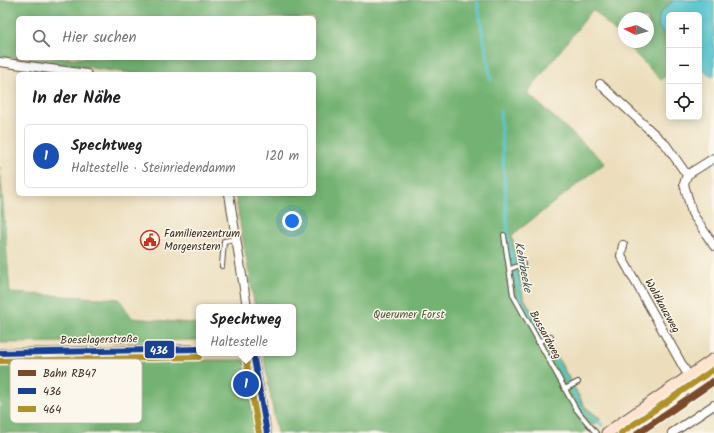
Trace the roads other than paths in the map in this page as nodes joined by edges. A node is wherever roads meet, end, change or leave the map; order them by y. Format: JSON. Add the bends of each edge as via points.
{"nodes":[{"id":1,"x":0,"y":62,"type":"edge"},
{"id":2,"x":72,"y":72,"type":"edge"},
{"id":3,"x":600,"y":84,"type":"dead end"},
{"id":4,"x":714,"y":158,"type":"edge"},
{"id":5,"x":687,"y":175,"type":"junction"},
{"id":6,"x":229,"y":196,"type":"edge"},
{"id":7,"x":504,"y":235,"type":"dead end"},
{"id":8,"x":236,"y":239,"type":"junction"},
{"id":9,"x":623,"y":245,"type":"dead end"},
{"id":10,"x":714,"y":246,"type":"edge"},
{"id":11,"x":523,"y":264,"type":"dead end"},
{"id":12,"x":222,"y":266,"type":"dead end"},
{"id":13,"x":510,"y":269,"type":"junction"},
{"id":14,"x":247,"y":304,"type":"edge"},
{"id":15,"x":551,"y":336,"type":"dead end"},
{"id":16,"x":538,"y":342,"type":"junction"},
{"id":17,"x":196,"y":349,"type":"edge"},
{"id":18,"x":0,"y":353,"type":"edge"},
{"id":19,"x":254,"y":356,"type":"edge"},
{"id":20,"x":714,"y":359,"type":"edge"},
{"id":21,"x":689,"y":377,"type":"junction"},
{"id":22,"x":578,"y":382,"type":"dead end"},
{"id":23,"x":565,"y":389,"type":"junction"},
{"id":24,"x":714,"y":404,"type":"edge"},
{"id":25,"x":268,"y":433,"type":"edge"},
{"id":26,"x":596,"y":433,"type":"edge"},
{"id":27,"x":607,"y":433,"type":"edge"},
{"id":28,"x":672,"y":433,"type":"edge"}],
"edges":[{"from":1,"to":2,"type":"street"},
{"from":3,"to":5,"type":"street","via":[[666,145]]},
{"from":4,"to":5,"type":"street"},
{"from":5,"to":10,"type":"street","via":[[684,184],[692,213]]},
{"from":6,"to":8,"type":"street"},
{"from":7,"to":13,"type":"lane","name":"Bussardweg"},
{"from":8,"to":12,"type":"lane","via":[[224,241]]},
{"from":8,"to":14,"type":"street"},
{"from":9,"to":21,"type":"street","name":"Waldkauzweg","via":[[621,256]]},
{"from":11,"to":13,"type":"lane"},
{"from":13,"to":16,"type":"lane","name":"Bussardweg","via":[[513,295]]},
{"from":15,"to":16,"type":"lane"},
{"from":16,"to":23,"type":"lane","name":"Bussardweg"},
{"from":17,"to":18,"type":"street","name":"Boeselagerstraße"},
{"from":19,"to":25,"type":"street"},
{"from":20,"to":21,"type":"main road"},
{"from":21,"to":27,"type":"main road"},
{"from":22,"to":23,"type":"lane"},
{"from":23,"to":26,"type":"lane","name":"Bussardweg","via":[[576,409]]},
{"from":24,"to":28,"type":"street"}]}
